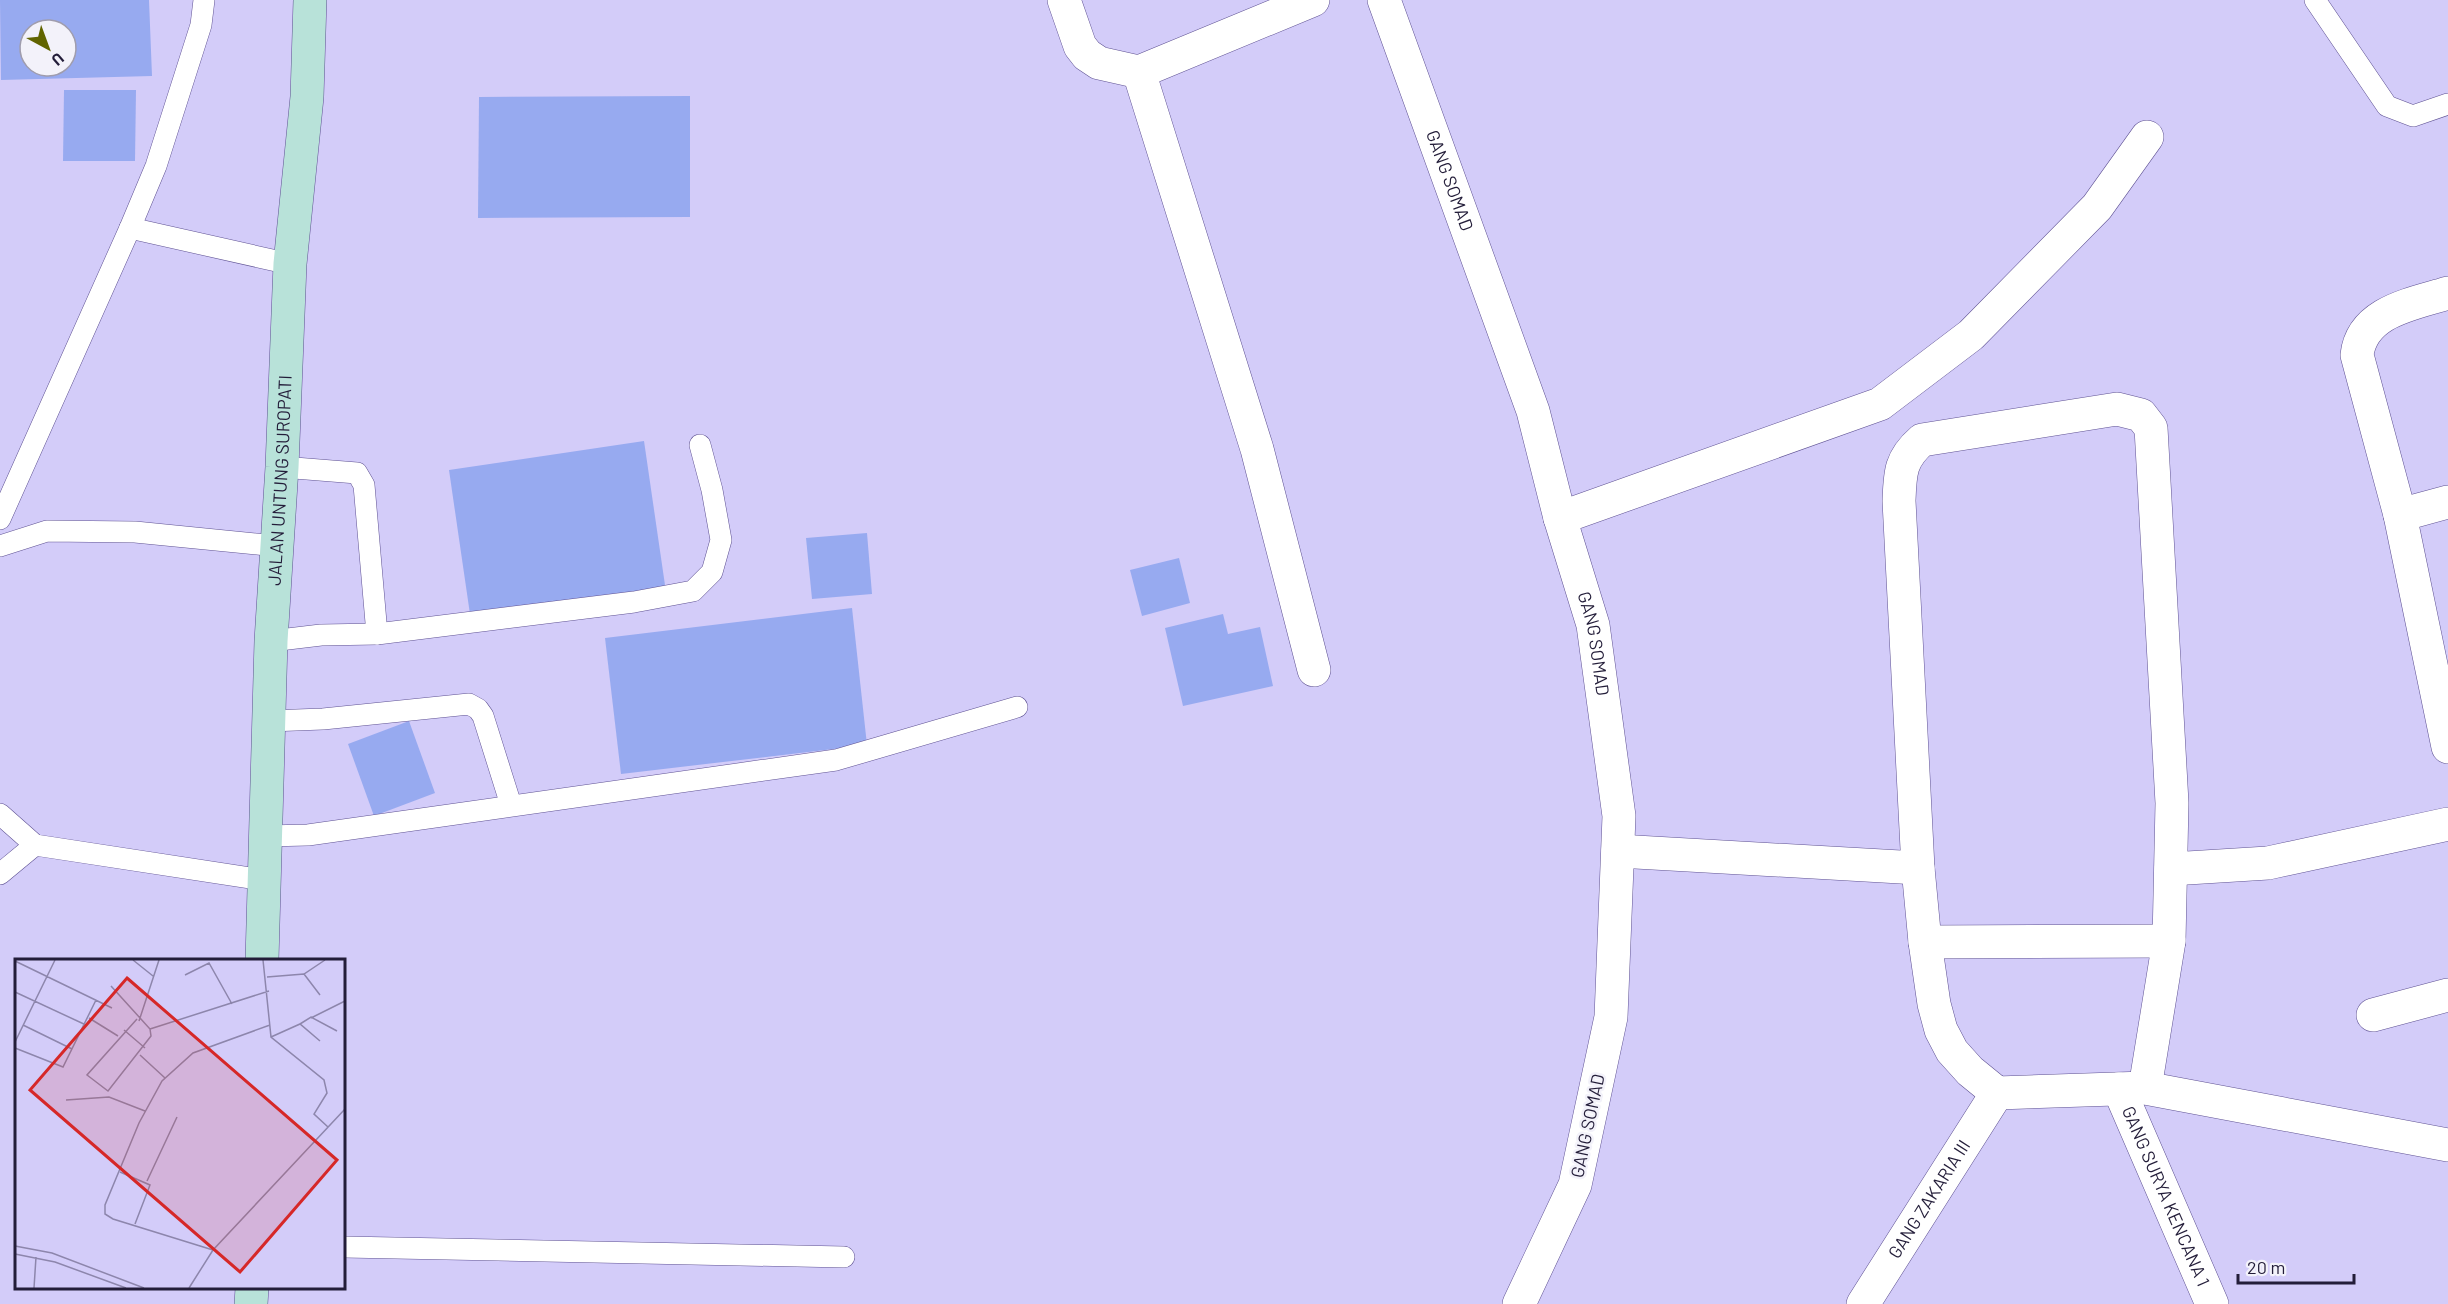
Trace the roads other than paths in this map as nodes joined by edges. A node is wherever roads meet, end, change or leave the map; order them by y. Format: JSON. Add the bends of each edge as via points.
{"nodes":[{"id":1,"x":204,"y":0,"type":"edge"},
{"id":2,"x":310,"y":0,"type":"edge"},
{"id":3,"x":1064,"y":0,"type":"edge"},
{"id":4,"x":1313,"y":0,"type":"edge"},
{"id":5,"x":1384,"y":0,"type":"edge"},
{"id":6,"x":2314,"y":0,"type":"edge"},
{"id":7,"x":1139,"y":72,"type":"junction"},
{"id":8,"x":2448,"y":104,"type":"edge"},
{"id":9,"x":2147,"y":137,"type":"dead end"},
{"id":10,"x":130,"y":228,"type":"junction"},
{"id":11,"x":290,"y":264,"type":"junction"},
{"id":12,"x":2448,"y":293,"type":"edge"},
{"id":13,"x":700,"y":445,"type":"dead end"},
{"id":14,"x":282,"y":467,"type":"junction"},
{"id":15,"x":2448,"y":502,"type":"edge"},
{"id":16,"x":2400,"y":514,"type":"junction"},
{"id":17,"x":1560,"y":518,"type":"junction"},
{"id":18,"x":0,"y":519,"type":"edge"},
{"id":19,"x":0,"y":546,"type":"edge"},
{"id":20,"x":278,"y":546,"type":"junction"},
{"id":21,"x":377,"y":634,"type":"junction"},
{"id":22,"x":271,"y":641,"type":"junction"},
{"id":23,"x":1314,"y":670,"type":"dead end"},
{"id":24,"x":1017,"y":707,"type":"dead end"},
{"id":25,"x":269,"y":721,"type":"junction"},
{"id":26,"x":2448,"y":747,"type":"edge"},
{"id":27,"x":511,"y":805,"type":"junction"},
{"id":28,"x":0,"y":814,"type":"edge"},
{"id":29,"x":2448,"y":824,"type":"edge"},
{"id":30,"x":266,"y":836,"type":"junction"},
{"id":31,"x":35,"y":845,"type":"junction"},
{"id":32,"x":1618,"y":851,"type":"junction"},
{"id":33,"x":1918,"y":868,"type":"junction"},
{"id":34,"x":2171,"y":869,"type":"junction"},
{"id":35,"x":0,"y":874,"type":"edge"},
{"id":36,"x":264,"y":880,"type":"junction"},
{"id":37,"x":2169,"y":941,"type":"junction"},
{"id":38,"x":1925,"y":942,"type":"junction"},
{"id":39,"x":262,"y":959,"type":"edge"},
{"id":40,"x":2448,"y":995,"type":"edge"},
{"id":41,"x":2373,"y":1015,"type":"dead end"},
{"id":42,"x":2132,"y":1089,"type":"junction"},
{"id":43,"x":1997,"y":1093,"type":"junction"},
{"id":44,"x":2448,"y":1145,"type":"edge"},
{"id":45,"x":345,"y":1247,"type":"edge"},
{"id":46,"x":844,"y":1257,"type":"dead end"},
{"id":47,"x":252,"y":1289,"type":"edge"},
{"id":48,"x":251,"y":1304,"type":"edge"},
{"id":49,"x":1519,"y":1304,"type":"edge"},
{"id":50,"x":1863,"y":1304,"type":"edge"},
{"id":51,"x":2212,"y":1304,"type":"edge"}],
"edges":[{"from":1,"to":10,"type":"lane","via":[[201,25],[156,166]]},
{"from":2,"to":11,"type":"main road","name":"JALAN UNTUNG SUROPATI","via":[[307,97]]},
{"from":3,"to":7,"type":"street","via":[[1087,55],[1099,63]]},
{"from":4,"to":7,"type":"street"},
{"from":5,"to":17,"type":"street","name":"GANG SOMAD","via":[[1533,411]]},
{"from":6,"to":8,"type":"lane","via":[[2387,106],[2413,116]]},
{"from":7,"to":23,"type":"street","via":[[1257,449]]},
{"from":9,"to":17,"type":"street","via":[[2097,207],[1971,335],[1880,404]]},
{"from":10,"to":11,"type":"lane"},
{"from":10,"to":18,"type":"lane"},
{"from":11,"to":14,"type":"main road","name":"JALAN UNTUNG SUROPATI"},
{"from":12,"to":16,"type":"street","via":[[2391,310],[2371,324],[2358,345],[2359,370]]},
{"from":13,"to":21,"type":"lane","via":[[721,540],[712,572],[693,591],[634,603]]},
{"from":14,"to":20,"type":"main road","name":"JALAN UNTUNG SUROPATI"},
{"from":14,"to":21,"type":"lane","via":[[357,473],[364,485]]},
{"from":15,"to":16,"type":"street"},
{"from":16,"to":26,"type":"street"},
{"from":17,"to":32,"type":"street","name":"GANG SOMAD","via":[[1593,625],[1619,816]]},
{"from":19,"to":20,"type":"lane","via":[[47,531],[135,532]]},
{"from":20,"to":22,"type":"main road","name":"JALAN UNTUNG SUROPATI"},
{"from":21,"to":22,"type":"lane"},
{"from":22,"to":25,"type":"main road","name":"JALAN UNTUNG SUROPATI"},
{"from":24,"to":27,"type":"lane","via":[[836,760]]},
{"from":25,"to":27,"type":"lane","via":[[469,704],[483,716]]},
{"from":25,"to":30,"type":"main road","name":"JALAN UNTUNG SUROPATI"},
{"from":27,"to":30,"type":"lane","via":[[308,835]]},
{"from":28,"to":31,"type":"lane"},
{"from":29,"to":34,"type":"street","via":[[2268,863]]},
{"from":30,"to":36,"type":"main road","name":"JALAN UNTUNG SUROPATI"},
{"from":31,"to":35,"type":"lane"},
{"from":31,"to":36,"type":"lane"},
{"from":32,"to":33,"type":"street"},
{"from":32,"to":49,"type":"street","name":"GANG SOMAD","via":[[1611,1017],[1575,1185]]},
{"from":33,"to":34,"type":"street","via":[[1899,501],[1904,461],[1922,440],[2117,410],[2141,415],[2150,424],[2153,436],[2172,802]]},
{"from":33,"to":38,"type":"street"},
{"from":34,"to":37,"type":"street"},
{"from":36,"to":39,"type":"main road","name":"JALAN UNTUNG SUROPATI"},
{"from":37,"to":38,"type":"street"},
{"from":37,"to":42,"type":"street"},
{"from":38,"to":43,"type":"street","via":[[1941,1030],[1958,1057]]},
{"from":40,"to":41,"type":"street"},
{"from":42,"to":43,"type":"street"},
{"from":42,"to":44,"type":"street"},
{"from":42,"to":51,"type":"street","name":"GANG SURYA KENCANA 1"},
{"from":43,"to":50,"type":"street","name":"GANG ZAKARIA III"},
{"from":45,"to":46,"type":"lane"},
{"from":47,"to":48,"type":"main road"}]}
